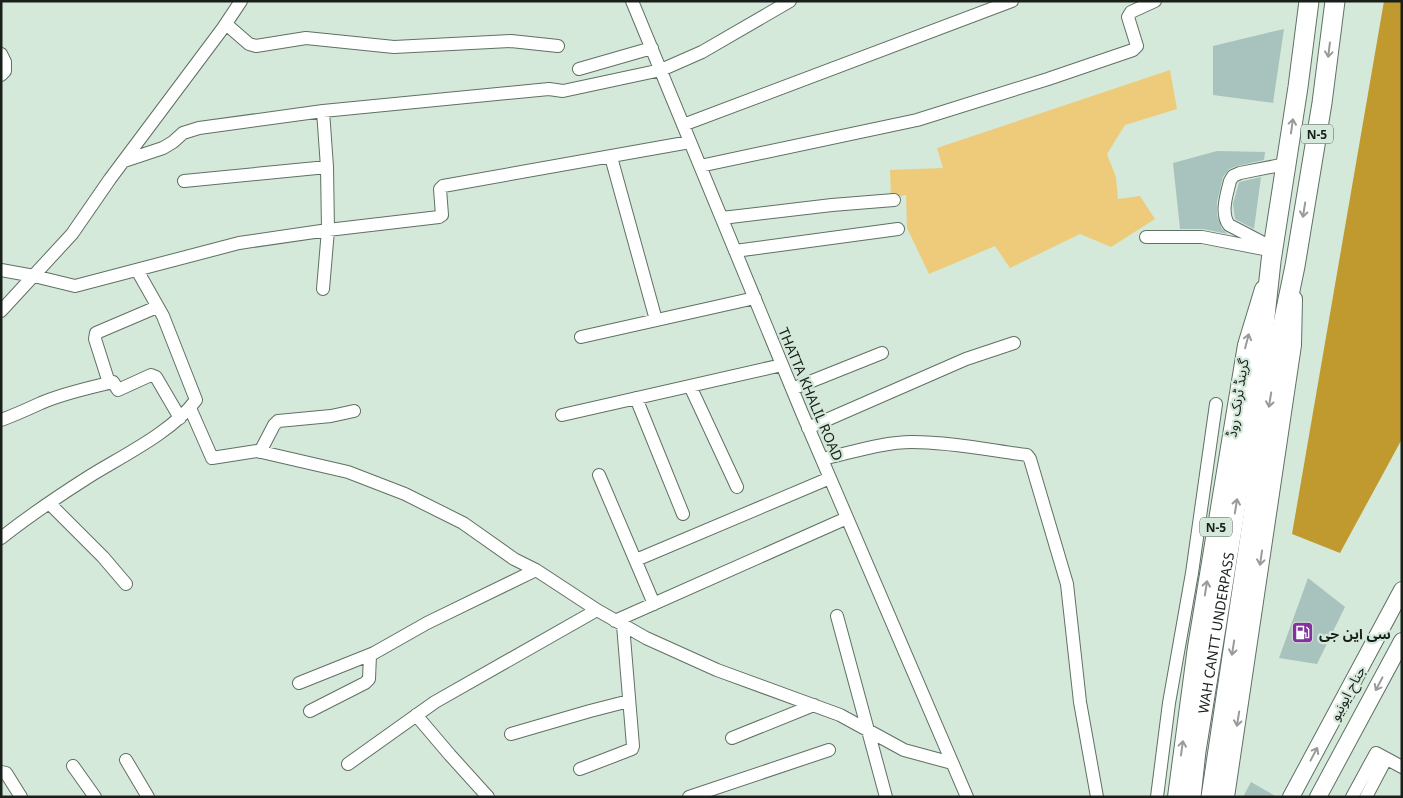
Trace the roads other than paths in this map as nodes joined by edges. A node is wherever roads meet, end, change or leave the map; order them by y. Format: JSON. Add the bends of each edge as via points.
{"nodes":[{"id":1,"x":241,"y":1,"type":"edge"},
{"id":2,"x":632,"y":1,"type":"edge"},
{"id":3,"x":790,"y":1,"type":"edge"},
{"id":4,"x":1012,"y":1,"type":"edge"},
{"id":5,"x":1155,"y":1,"type":"edge"},
{"id":6,"x":1309,"y":1,"type":"edge"},
{"id":7,"x":1335,"y":1,"type":"edge"},
{"id":8,"x":226,"y":24,"type":"junction"},
{"id":9,"x":558,"y":46,"type":"dead end"},
{"id":10,"x":652,"y":48,"type":"junction"},
{"id":11,"x":1,"y":54,"type":"edge"},
{"id":12,"x":579,"y":69,"type":"dead end"},
{"id":13,"x":661,"y":70,"type":"junction"},
{"id":14,"x":1,"y":75,"type":"edge"},
{"id":15,"x":322,"y":111,"type":"junction"},
{"id":16,"x":683,"y":125,"type":"junction"},
{"id":17,"x":690,"y":142,"type":"junction"},
{"id":18,"x":611,"y":157,"type":"junction"},
{"id":19,"x":124,"y":160,"type":"junction"},
{"id":20,"x":1286,"y":164,"type":"junction"},
{"id":21,"x":700,"y":166,"type":"junction"},
{"id":22,"x":327,"y":168,"type":"junction"},
{"id":23,"x":184,"y":181,"type":"dead end"},
{"id":24,"x":894,"y":200,"type":"dead end"},
{"id":25,"x":722,"y":218,"type":"junction"},
{"id":26,"x":898,"y":229,"type":"dead end"},
{"id":27,"x":328,"y":230,"type":"junction"},
{"id":28,"x":1146,"y":237,"type":"dead end"},
{"id":29,"x":735,"y":251,"type":"junction"},
{"id":30,"x":1272,"y":253,"type":"junction"},
{"id":31,"x":1295,"y":266,"type":"junction"},
{"id":32,"x":1,"y":270,"type":"edge"},
{"id":33,"x":137,"y":270,"type":"junction"},
{"id":34,"x":34,"y":276,"type":"junction"},
{"id":35,"x":323,"y":289,"type":"dead end"},
{"id":36,"x":755,"y":298,"type":"junction"},
{"id":37,"x":157,"y":307,"type":"junction"},
{"id":38,"x":1,"y":312,"type":"edge"},
{"id":39,"x":656,"y":320,"type":"junction"},
{"id":40,"x":581,"y":337,"type":"dead end"},
{"id":41,"x":1014,"y":343,"type":"dead end"},
{"id":42,"x":882,"y":353,"type":"dead end"},
{"id":43,"x":782,"y":365,"type":"junction"},
{"id":44,"x":109,"y":383,"type":"junction"},
{"id":45,"x":690,"y":386,"type":"junction"},
{"id":46,"x":792,"y":389,"type":"junction"},
{"id":47,"x":636,"y":398,"type":"junction"},
{"id":48,"x":1216,"y":404,"type":"dead end"},
{"id":49,"x":190,"y":408,"type":"junction"},
{"id":50,"x":354,"y":411,"type":"dead end"},
{"id":51,"x":562,"y":415,"type":"dead end"},
{"id":52,"x":180,"y":418,"type":"junction"},
{"id":53,"x":1,"y":420,"type":"edge"},
{"id":54,"x":808,"y":428,"type":"junction"},
{"id":55,"x":260,"y":452,"type":"junction"},
{"id":56,"x":822,"y":459,"type":"junction"},
{"id":57,"x":599,"y":474,"type":"dead end"},
{"id":58,"x":830,"y":478,"type":"junction"},
{"id":59,"x":737,"y":487,"type":"dead end"},
{"id":60,"x":50,"y":504,"type":"junction"},
{"id":61,"x":683,"y":514,"type":"dead end"},
{"id":62,"x":847,"y":518,"type":"junction"},
{"id":63,"x":1,"y":538,"type":"edge"},
{"id":64,"x":636,"y":560,"type":"junction"},
{"id":65,"x":536,"y":570,"type":"junction"},
{"id":66,"x":126,"y":584,"type":"dead end"},
{"id":67,"x":1402,"y":590,"type":"edge"},
{"id":68,"x":654,"y":604,"type":"junction"},
{"id":69,"x":597,"y":610,"type":"junction"},
{"id":70,"x":837,"y":616,"type":"dead end"},
{"id":71,"x":619,"y":623,"type":"junction"},
{"id":72,"x":1402,"y":641,"type":"edge"},
{"id":73,"x":1188,"y":646,"type":"junction"},
{"id":74,"x":370,"y":655,"type":"junction"},
{"id":75,"x":299,"y":683,"type":"dead end"},
{"id":76,"x":629,"y":701,"type":"junction"},
{"id":77,"x":814,"y":705,"type":"junction"},
{"id":78,"x":310,"y":710,"type":"dead end"},
{"id":79,"x":416,"y":715,"type":"junction"},
{"id":80,"x":868,"y":730,"type":"junction"},
{"id":81,"x":511,"y":734,"type":"dead end"},
{"id":82,"x":732,"y":738,"type":"dead end"},
{"id":83,"x":829,"y":750,"type":"dead end"},
{"id":84,"x":1381,"y":756,"type":"junction"},
{"id":85,"x":126,"y":760,"type":"dead end"},
{"id":86,"x":952,"y":763,"type":"junction"},
{"id":87,"x":348,"y":764,"type":"dead end"},
{"id":88,"x":73,"y":766,"type":"dead end"},
{"id":89,"x":1402,"y":767,"type":"edge"},
{"id":90,"x":580,"y":769,"type":"dead end"},
{"id":91,"x":1,"y":772,"type":"edge"},
{"id":92,"x":21,"y":797,"type":"edge"},
{"id":93,"x":95,"y":797,"type":"edge"},
{"id":94,"x":148,"y":797,"type":"edge"},
{"id":95,"x":488,"y":797,"type":"edge"},
{"id":96,"x":690,"y":797,"type":"edge"},
{"id":97,"x":886,"y":797,"type":"edge"},
{"id":98,"x":967,"y":797,"type":"edge"},
{"id":99,"x":1097,"y":797,"type":"edge"},
{"id":100,"x":1157,"y":797,"type":"edge"},
{"id":101,"x":1176,"y":797,"type":"edge"},
{"id":102,"x":1191,"y":797,"type":"edge"},
{"id":103,"x":1211,"y":797,"type":"edge"},
{"id":104,"x":1226,"y":797,"type":"edge"},
{"id":105,"x":1291,"y":797,"type":"edge"},
{"id":106,"x":1318,"y":797,"type":"edge"},
{"id":107,"x":1352,"y":797,"type":"edge"},
{"id":108,"x":1366,"y":797,"type":"edge"}],
"edges":[{"from":1,"to":8,"type":"street"},
{"from":2,"to":10,"type":"street","name":"THATTA KHALIL ROAD"},
{"from":3,"to":13,"type":"street","via":[[702,52]]},
{"from":4,"to":16,"type":"street"},
{"from":5,"to":21,"type":"street","via":[[1131,12],[1128,17],[1137,46],[1134,50],[917,120]]},
{"from":20,"to":6,"type":"highway","name":"گرینڈ ٹرنک روڈ","number":"N-5","one_way":true},
{"from":7,"to":31,"type":"highway","number":"N-5","one_way":true},
{"from":8,"to":9,"type":"street","via":[[249,44],[256,46],[306,38],[394,47],[511,41]]},
{"from":8,"to":19,"type":"street"},
{"from":10,"to":12,"type":"street"},
{"from":10,"to":13,"type":"street","name":"THATTA KHALIL ROAD"},
{"from":11,"to":14,"type":"street","via":[[5,62],[5,71]]},
{"from":13,"to":15,"type":"street","via":[[563,92],[549,89]]},
{"from":13,"to":16,"type":"street","name":"THATTA KHALIL ROAD"},
{"from":15,"to":19,"type":"street","via":[[199,128],[183,133],[163,148]]},
{"from":15,"to":22,"type":"street"},
{"from":16,"to":17,"type":"street","name":"THATTA KHALIL ROAD"},
{"from":17,"to":18,"type":"street"},
{"from":17,"to":21,"type":"street","name":"THATTA KHALIL ROAD"},
{"from":18,"to":27,"type":"street","via":[[443,186],[440,189],[440,217]]},
{"from":18,"to":39,"type":"street"},
{"from":19,"to":34,"type":"street","via":[[72,234]]},
{"from":20,"to":30,"type":"highway","name":"گرینڈ ٹرنک روڈ","number":"N-5"},
{"from":20,"to":30,"type":"street","via":[[1233,176],[1224,213],[1229,225]]},
{"from":21,"to":25,"type":"street","name":"THATTA KHALIL ROAD"},
{"from":22,"to":23,"type":"street"},
{"from":22,"to":27,"type":"street"},
{"from":24,"to":25,"type":"street"},
{"from":25,"to":29,"type":"street","name":"THATTA KHALIL ROAD"},
{"from":26,"to":29,"type":"street"},
{"from":27,"to":33,"type":"street","via":[[239,243]]},
{"from":27,"to":35,"type":"street"},
{"from":28,"to":30,"type":"street","via":[[1202,237]]},
{"from":29,"to":36,"type":"street","name":"THATTA KHALIL ROAD"},
{"from":73,"to":30,"type":"main road","name":"گرینڈ ٹرنک روڈ","number":"N-5","one_way":true,"via":[[1246,345]]},
{"from":102,"to":30,"type":"highway","name":"WAH CANTT UNDERPASS","one_way":true,"via":[[1262,344]]},
{"from":31,"to":103,"type":"highway","name":"WAH CANTT UNDERPASS","one_way":true,"via":[[1279,343]]},
{"from":31,"to":104,"type":"main road","number":"N-5","one_way":true,"via":[[1293,345]]},
{"from":32,"to":34,"type":"street"},
{"from":33,"to":34,"type":"street","via":[[75,286]]},
{"from":33,"to":37,"type":"street"},
{"from":34,"to":38,"type":"street"},
{"from":36,"to":39,"type":"street"},
{"from":36,"to":43,"type":"street","name":"THATTA KHALIL ROAD"},
{"from":37,"to":44,"type":"street","via":[[96,332]]},
{"from":37,"to":49,"type":"street","via":[[196,400]]},
{"from":39,"to":40,"type":"street"},
{"from":41,"to":54,"type":"street","via":[[966,360]]},
{"from":42,"to":46,"type":"street"},
{"from":43,"to":45,"type":"street"},
{"from":43,"to":46,"type":"street","name":"THATTA KHALIL ROAD"},
{"from":44,"to":52,"type":"street","via":[[114,383],[118,390],[154,375]]},
{"from":44,"to":53,"type":"street","via":[[73,392]]},
{"from":45,"to":47,"type":"street"},
{"from":45,"to":59,"type":"street"},
{"from":46,"to":54,"type":"street","name":"THATTA KHALIL ROAD"},
{"from":47,"to":51,"type":"street"},
{"from":47,"to":61,"type":"street"},
{"from":48,"to":73,"type":"street"},
{"from":49,"to":52,"type":"street"},
{"from":49,"to":55,"type":"street","via":[[212,458]]},
{"from":50,"to":55,"type":"street","via":[[278,422]]},
{"from":52,"to":60,"type":"street"},
{"from":54,"to":56,"type":"street","name":"THATTA KHALIL ROAD"},
{"from":55,"to":65,"type":"street","via":[[348,472],[405,494],[463,523],[514,559]]},
{"from":56,"to":58,"type":"street","name":"THATTA KHALIL ROAD"},
{"from":56,"to":99,"type":"street","via":[[911,442],[1027,455],[1067,584],[1080,702]]},
{"from":57,"to":64,"type":"street"},
{"from":58,"to":62,"type":"street","name":"THATTA KHALIL ROAD"},
{"from":58,"to":64,"type":"street"},
{"from":60,"to":63,"type":"street"},
{"from":60,"to":66,"type":"street"},
{"from":62,"to":68,"type":"street"},
{"from":62,"to":86,"type":"street","name":"THATTA KHALIL ROAD"},
{"from":64,"to":68,"type":"street"},
{"from":65,"to":69,"type":"street"},
{"from":65,"to":74,"type":"street","via":[[426,623]]},
{"from":105,"to":67,"type":"main road","name":"جناح ایونیو","one_way":true},
{"from":68,"to":71,"type":"street"},
{"from":69,"to":71,"type":"street"},
{"from":69,"to":79,"type":"street"},
{"from":70,"to":80,"type":"street"},
{"from":71,"to":76,"type":"street"},
{"from":71,"to":77,"type":"street","via":[[717,670]]},
{"from":72,"to":106,"type":"main road","name":"جناح ایونیو","one_way":true},
{"from":73,"to":100,"type":"street","via":[[1169,703]]},
{"from":101,"to":73,"type":"main road","name":"گرینڈ ٹرنک روڈ","number":"N-5","one_way":true},
{"from":74,"to":75,"type":"street"},
{"from":74,"to":78,"type":"street","via":[[369,679]]},
{"from":76,"to":81,"type":"street"},
{"from":76,"to":90,"type":"street","via":[[632,749]]},
{"from":77,"to":80,"type":"street"},
{"from":77,"to":82,"type":"street"},
{"from":79,"to":87,"type":"street"},
{"from":79,"to":95,"type":"street"},
{"from":80,"to":86,"type":"street","via":[[904,750]]},
{"from":80,"to":97,"type":"street"},
{"from":83,"to":96,"type":"street"},
{"from":84,"to":89,"type":"street"},
{"from":84,"to":107,"type":"street"},
{"from":84,"to":108,"type":"street"},
{"from":85,"to":94,"type":"street"},
{"from":86,"to":98,"type":"street","name":"THATTA KHALIL ROAD"},
{"from":88,"to":93,"type":"street"},
{"from":91,"to":92,"type":"street","via":[[6,773]]}]}
